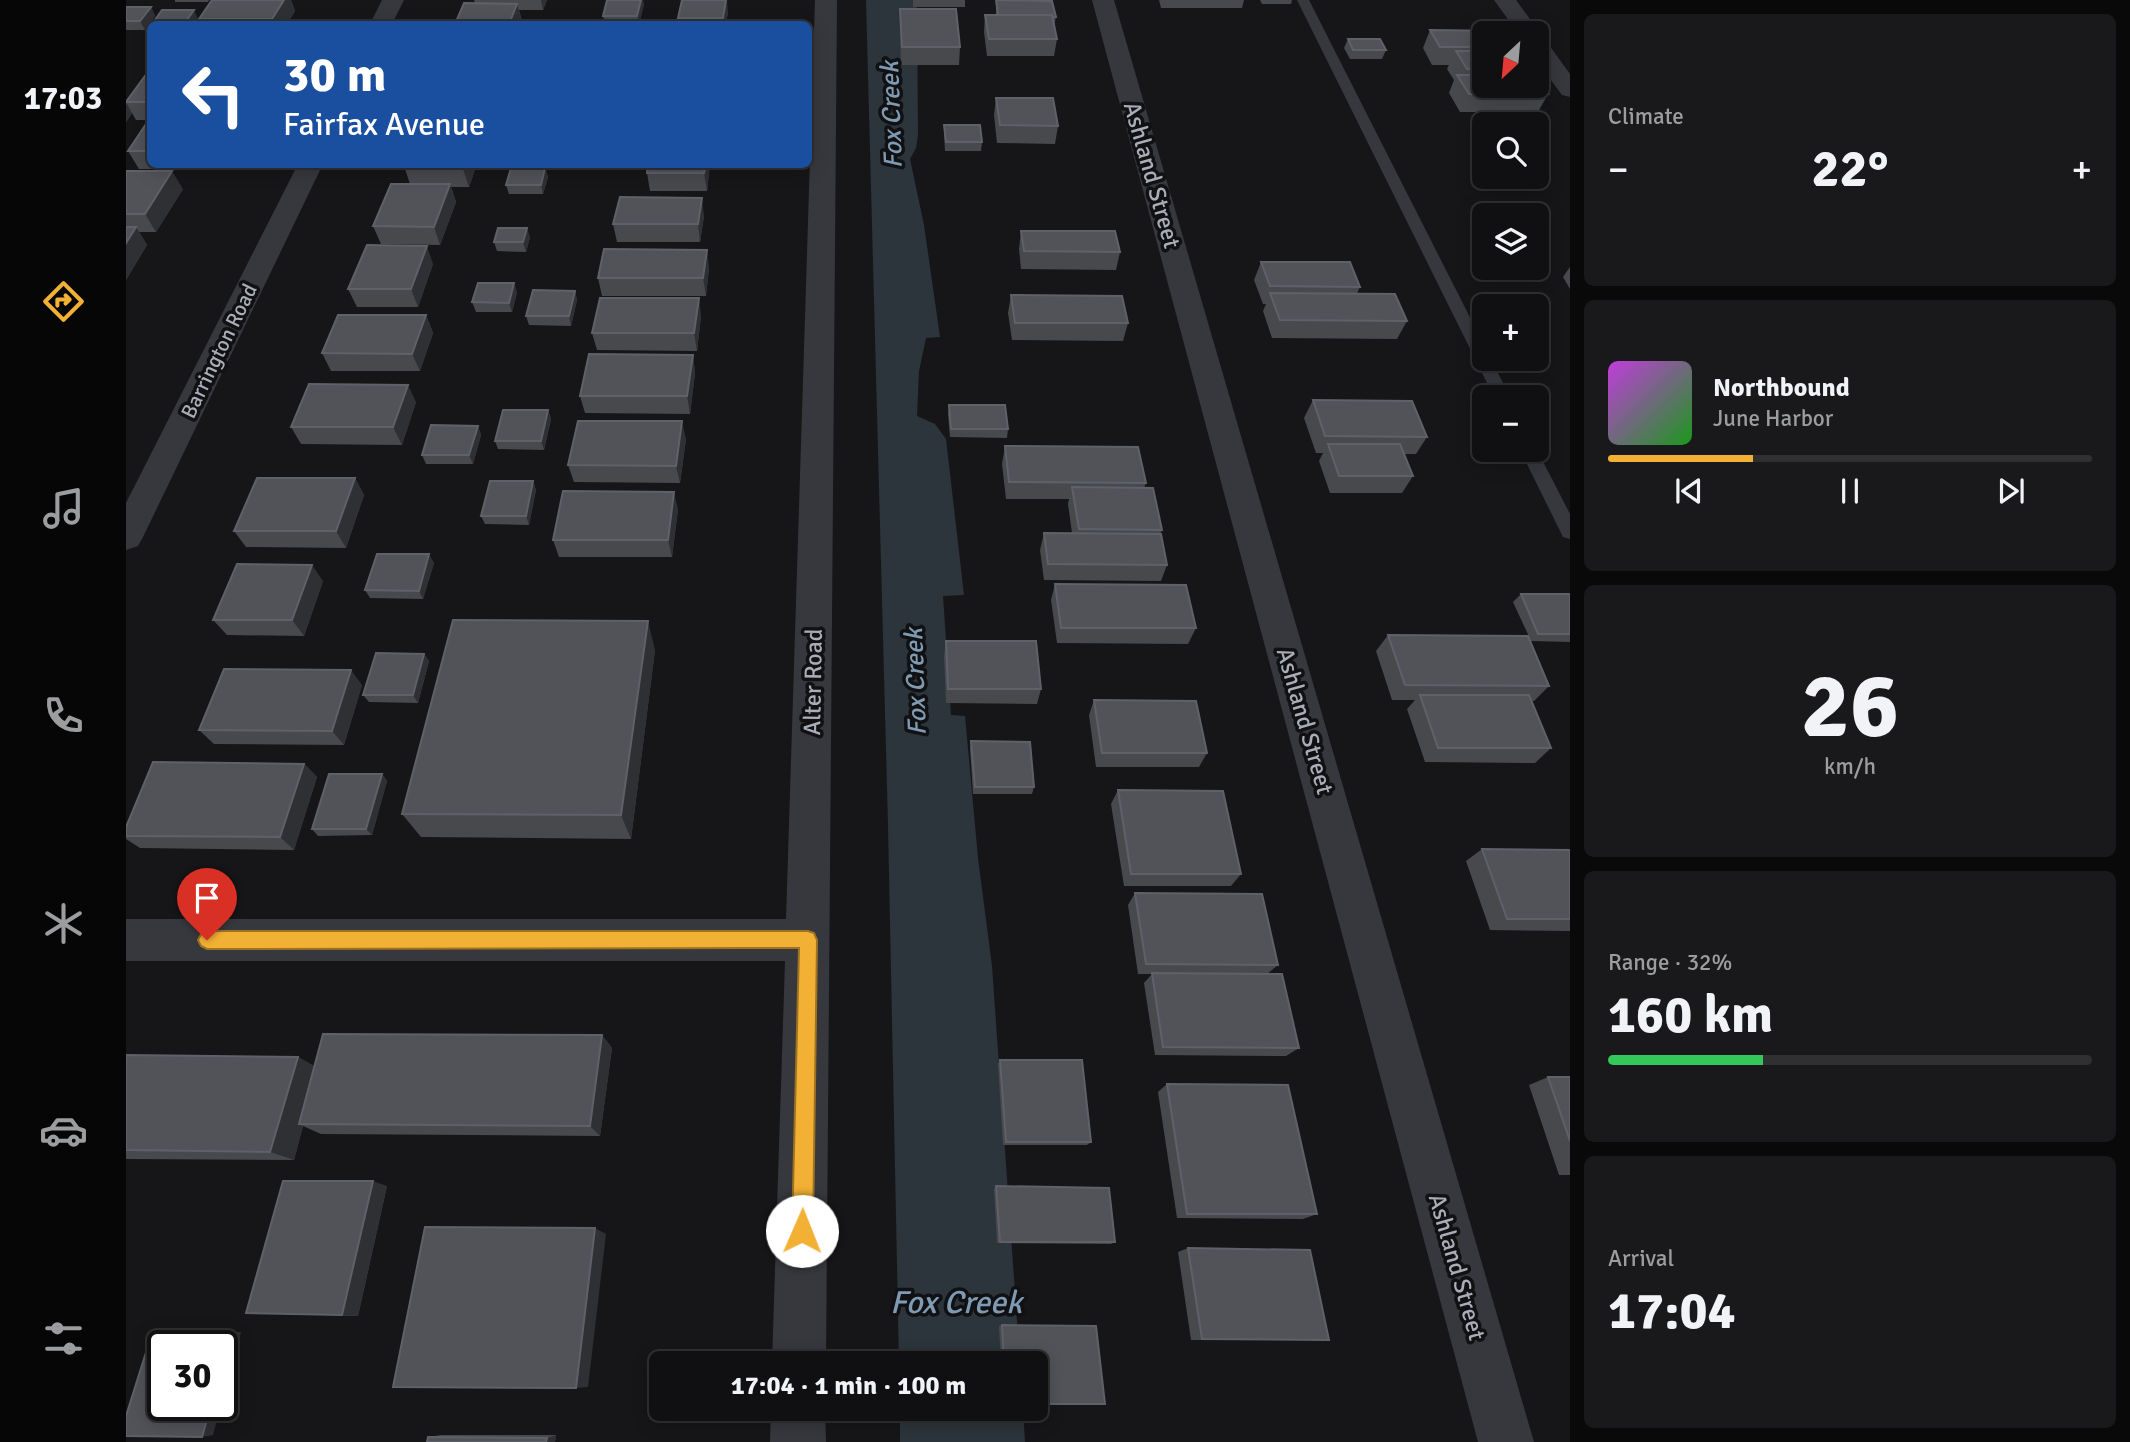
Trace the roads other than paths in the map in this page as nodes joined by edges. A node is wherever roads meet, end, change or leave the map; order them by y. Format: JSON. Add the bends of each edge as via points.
{"nodes":[{"id":1,"x":393,"y":0,"type":"edge"},
{"id":2,"x":826,"y":0,"type":"edge"},
{"id":3,"x":1103,"y":0,"type":"edge"},
{"id":4,"x":1303,"y":0,"type":"edge"},
{"id":5,"x":1505,"y":0,"type":"edge"},
{"id":6,"x":382,"y":21,"type":"edge"},
{"id":7,"x":1520,"y":21,"type":"edge"},
{"id":8,"x":1549,"y":61,"type":"edge"},
{"id":9,"x":1570,"y":90,"type":"edge"},
{"id":10,"x":309,"y":168,"type":"edge"},
{"id":11,"x":1496,"y":385,"type":"edge"},
{"id":12,"x":1535,"y":462,"type":"edge"},
{"id":13,"x":1570,"y":532,"type":"edge"},
{"id":14,"x":126,"y":537,"type":"edge"},
{"id":15,"x":126,"y":940,"type":"edge"},
{"id":16,"x":808,"y":940,"type":"junction"},
{"id":17,"x":799,"y":1351,"type":"edge"},
{"id":18,"x":799,"y":1421,"type":"edge"},
{"id":19,"x":798,"y":1442,"type":"edge"},
{"id":20,"x":1506,"y":1442,"type":"edge"}],
"edges":[{"from":1,"to":6,"type":"street"},
{"from":2,"to":16,"type":"street","name":"Alter Road"},
{"from":3,"to":20,"type":"street","name":"Ashland Street"},
{"from":4,"to":11,"type":"lane"},
{"from":5,"to":7,"type":"street"},
{"from":8,"to":9,"type":"street"},
{"from":10,"to":14,"type":"street","name":"Barrington Road"},
{"from":12,"to":13,"type":"lane"},
{"from":15,"to":16,"type":"street"},
{"from":16,"to":17,"type":"street","name":"Alter Road"},
{"from":18,"to":19,"type":"street"}]}
